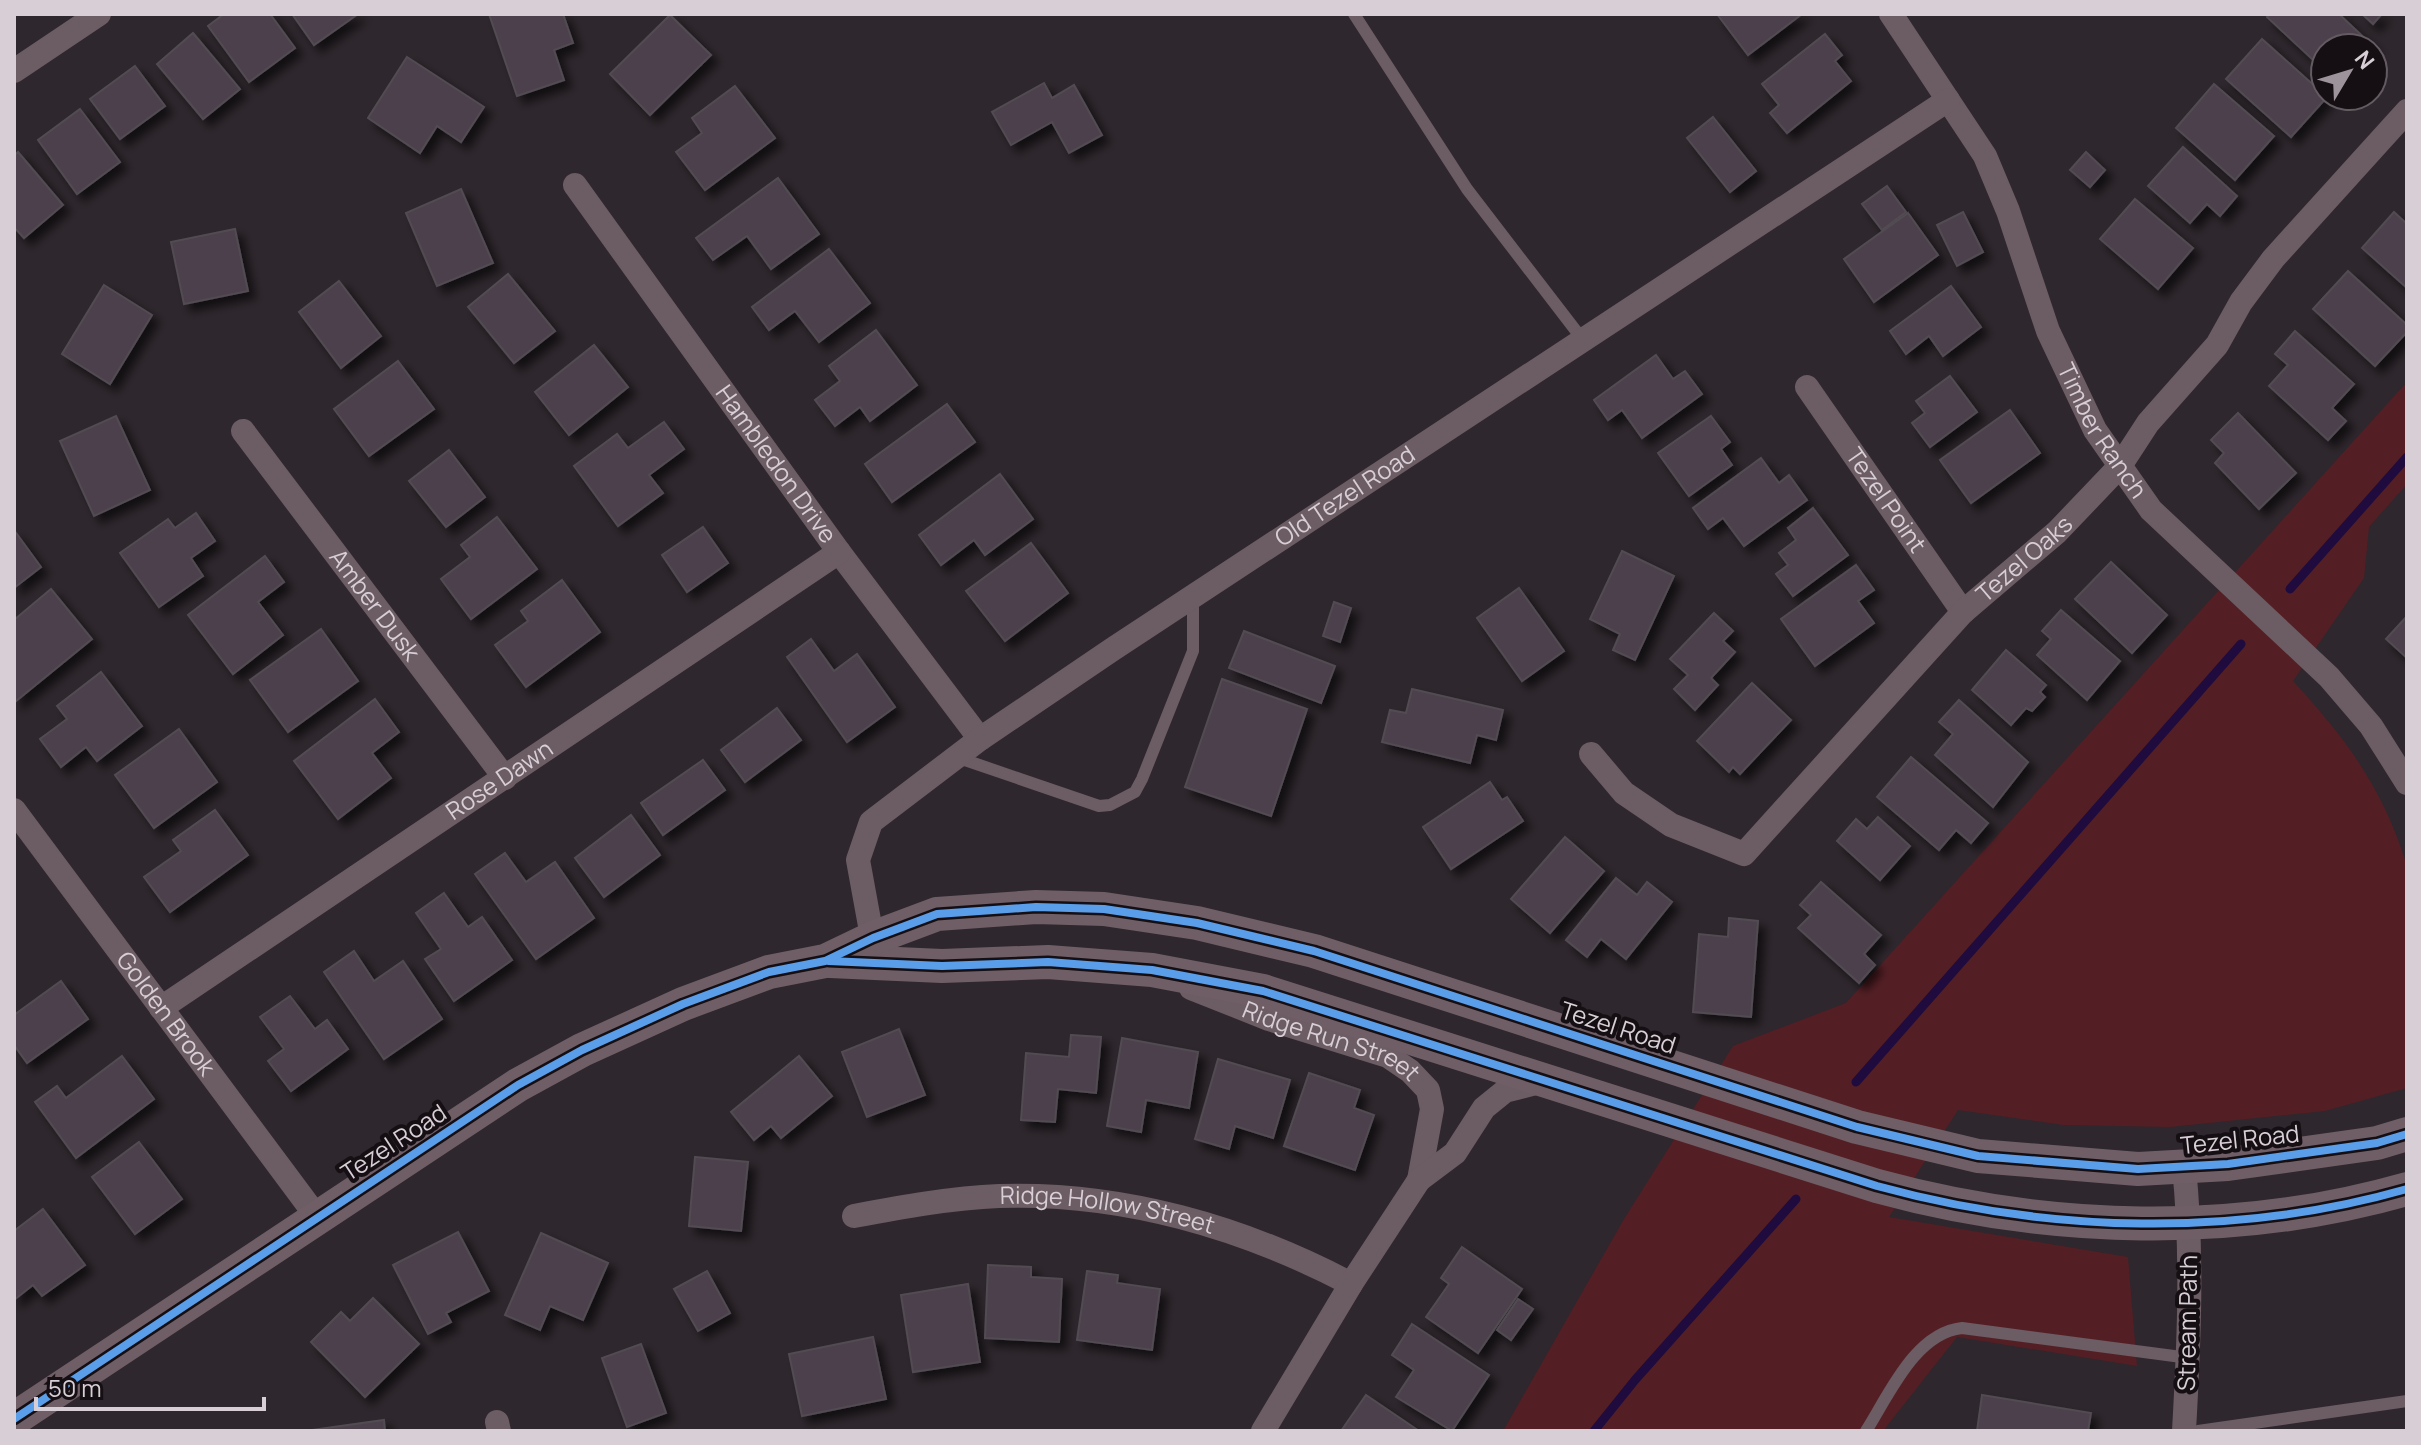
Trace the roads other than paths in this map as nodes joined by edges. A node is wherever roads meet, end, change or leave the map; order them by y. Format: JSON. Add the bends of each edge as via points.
{"nodes":[{"id":1,"x":99,"y":14,"type":"edge"},
{"id":2,"x":1354,"y":14,"type":"edge"},
{"id":3,"x":1891,"y":14,"type":"edge"},
{"id":4,"x":14,"y":71,"type":"edge"},
{"id":5,"x":1948,"y":100,"type":"junction"},
{"id":6,"x":2407,"y":111,"type":"edge"},
{"id":7,"x":575,"y":185,"type":"dead end"},
{"id":8,"x":1583,"y":340,"type":"junction"},
{"id":9,"x":1807,"y":387,"type":"dead end"},
{"id":10,"x":243,"y":431,"type":"dead end"},
{"id":11,"x":2120,"y":466,"type":"junction"},
{"id":12,"x":839,"y":552,"type":"junction"},
{"id":13,"x":1193,"y":597,"type":"junction"},
{"id":14,"x":1963,"y":612,"type":"junction"},
{"id":15,"x":980,"y":739,"type":"junction"},
{"id":16,"x":1591,"y":754,"type":"dead end"},
{"id":17,"x":956,"y":757,"type":"junction"},
{"id":18,"x":505,"y":778,"type":"junction"},
{"id":19,"x":2407,"y":783,"type":"edge"},
{"id":20,"x":14,"y":810,"type":"edge"},
{"id":21,"x":875,"y":951,"type":"junction"},
{"id":22,"x":1141,"y":969,"type":"junction"},
{"id":23,"x":161,"y":1008,"type":"junction"},
{"id":24,"x":1549,"y":1080,"type":"junction"},
{"id":25,"x":2407,"y":1134,"type":"edge"},
{"id":26,"x":2184,"y":1167,"type":"junction"},
{"id":27,"x":1419,"y":1180,"type":"junction"},
{"id":28,"x":2407,"y":1189,"type":"edge"},
{"id":29,"x":854,"y":1216,"type":"dead end"},
{"id":30,"x":317,"y":1217,"type":"junction"},
{"id":31,"x":2190,"y":1222,"type":"junction"},
{"id":32,"x":1351,"y":1284,"type":"junction"},
{"id":33,"x":2189,"y":1358,"type":"junction"},
{"id":34,"x":2407,"y":1401,"type":"edge"},
{"id":35,"x":14,"y":1419,"type":"edge"},
{"id":36,"x":1263,"y":1431,"type":"edge"},
{"id":37,"x":1866,"y":1431,"type":"edge"},
{"id":38,"x":2184,"y":1431,"type":"edge"},
{"id":39,"x":2198,"y":1431,"type":"edge"}],
"edges":[{"from":1,"to":4,"type":"street"},
{"from":2,"to":8,"type":"lane","via":[[1467,189]]},
{"from":3,"to":5,"type":"street","name":"Timber Ranch"},
{"from":5,"to":8,"type":"street","name":"Old Tezel Road"},
{"from":5,"to":11,"type":"street","name":"Timber Ranch","via":[[1985,156],[2073,389]]},
{"from":6,"to":11,"type":"street","name":"Tezel Oaks","via":[[2273,259],[2217,345],[2148,423]]},
{"from":7,"to":12,"type":"street","name":"Hambledon Drive"},
{"from":8,"to":13,"type":"street","name":"Old Tezel Road"},
{"from":9,"to":14,"type":"street","name":"Tezel Point"},
{"from":10,"to":18,"type":"street","name":"Amber Dusk"},
{"from":11,"to":14,"type":"street","name":"Tezel Oaks","via":[[2034,554]]},
{"from":11,"to":19,"type":"street","name":"Timber Ranch","via":[[2182,543],[2329,677],[2371,726]]},
{"from":12,"to":15,"type":"street","name":"Hambledon Drive"},
{"from":12,"to":18,"type":"street","name":"Rose Dawn"},
{"from":13,"to":15,"type":"street","name":"Old Tezel Road"},
{"from":13,"to":17,"type":"lane","via":[[1193,651],[1135,792],[1099,806]]},
{"from":14,"to":16,"type":"street","name":"Tezel Oaks","via":[[1744,854],[1671,825],[1624,793]]},
{"from":15,"to":17,"type":"street","name":"Old Tezel Road"},
{"from":17,"to":21,"type":"street","name":"Old Tezel Road","via":[[871,822],[862,841],[858,860]]},
{"from":18,"to":23,"type":"street","name":"Rose Dawn"},
{"from":20,"to":23,"type":"street","name":"Golden Brook"},
{"from":21,"to":22,"type":"main road","name":"Tezel Road","via":[[942,966],[1048,962]]},
{"from":21,"to":26,"type":"main road","name":"Tezel Road","via":[[937,914],[1036,907],[1104,909],[1197,923],[1314,951],[1911,1143],[2067,1165]]},
{"from":21,"to":30,"type":"main road","name":"Tezel Road","via":[[769,972],[582,1050],[518,1085]]},
{"from":22,"to":24,"type":"main road","name":"Tezel Road","via":[[1263,991]]},
{"from":22,"to":27,"type":"street","name":"Ridge Run Street","via":[[1269,1019],[1388,1056],[1410,1071],[1428,1090],[1432,1109]]},
{"from":23,"to":30,"type":"street","name":"Golden Brook"},
{"from":24,"to":27,"type":"street","name":"Ridge Run Street","via":[[1505,1091],[1484,1108],[1455,1153]]},
{"from":24,"to":31,"type":"main road","name":"Tezel Road","via":[[1923,1198],[2039,1217],[2145,1226]]},
{"from":25,"to":26,"type":"main road","name":"Tezel Road","via":[[2377,1143]]},
{"from":26,"to":31,"type":"street","name":"Stream Path"},
{"from":27,"to":32,"type":"street","name":"Ridge Run Street"},
{"from":28,"to":31,"type":"main road","name":"Tezel Road","via":[[2285,1215]]},
{"from":29,"to":32,"type":"street","name":"Ridge Hollow Street","via":[[1000,1196],[1127,1205],[1219,1227],[1294,1254]]},
{"from":30,"to":35,"type":"main road","name":"Tezel Road"},
{"from":31,"to":33,"type":"street","name":"Stream Path"},
{"from":32,"to":36,"type":"street","name":"Ridge Run Street"},
{"from":33,"to":37,"type":"lane","via":[[1945,1330],[1911,1363]]},
{"from":33,"to":38,"type":"street","name":"Stream Path"},
{"from":34,"to":39,"type":"lane"}]}
